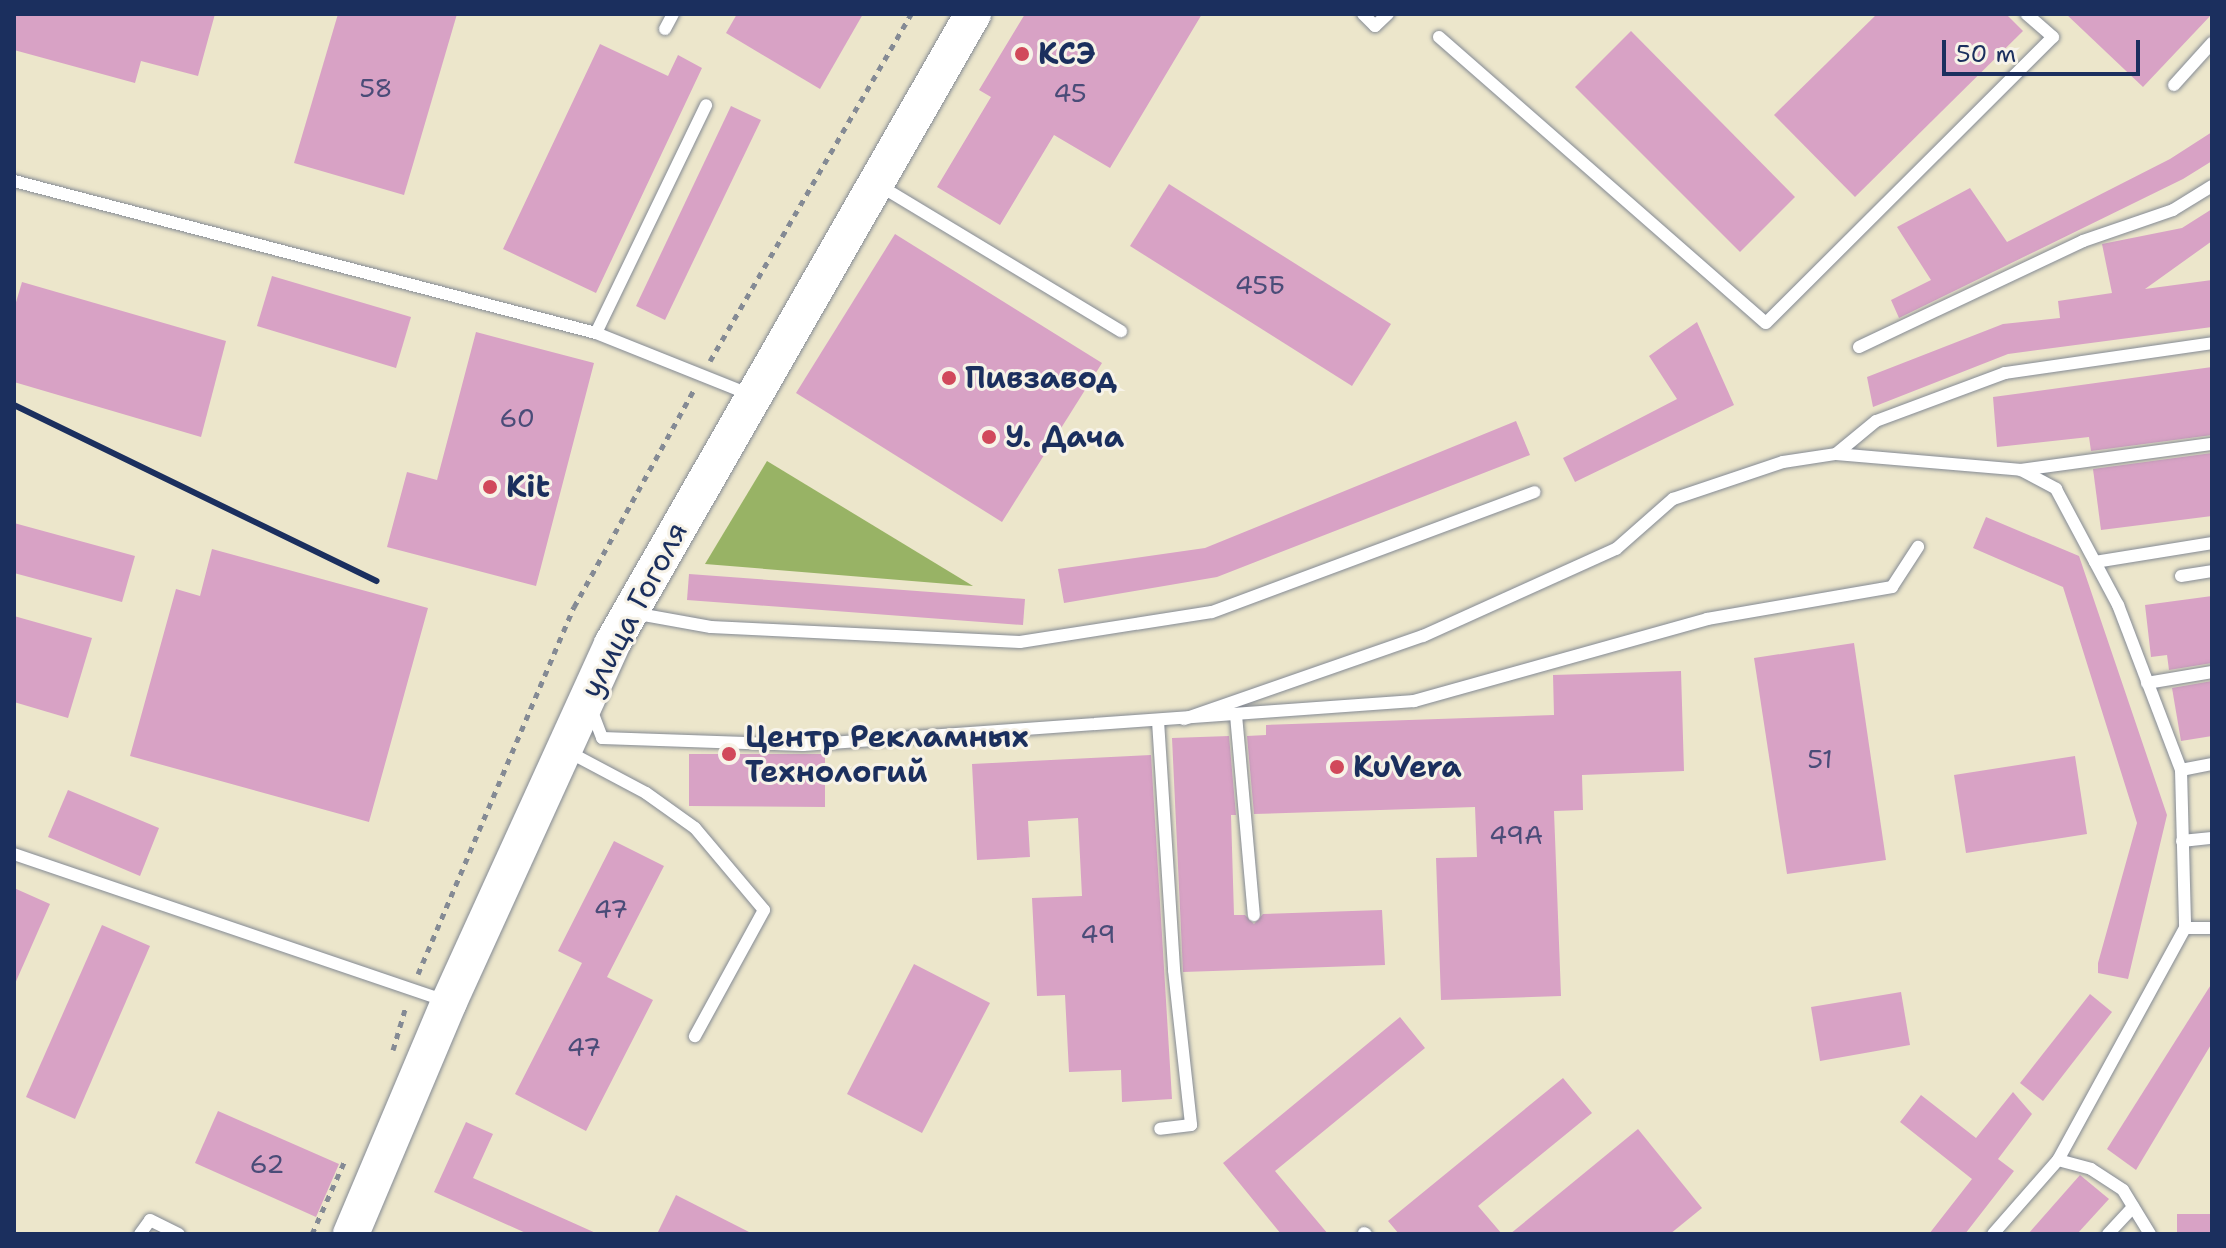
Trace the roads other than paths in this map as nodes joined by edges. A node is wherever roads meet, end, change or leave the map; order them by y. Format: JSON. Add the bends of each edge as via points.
{"nodes":[{"id":1,"x":673,"y":14,"type":"edge"},
{"id":2,"x":973,"y":14,"type":"edge"},
{"id":3,"x":1363,"y":14,"type":"edge"},
{"id":4,"x":1388,"y":14,"type":"edge"},
{"id":5,"x":2027,"y":14,"type":"edge"},
{"id":6,"x":665,"y":29,"type":"dead end"},
{"id":7,"x":1439,"y":37,"type":"dead end"},
{"id":8,"x":2212,"y":43,"type":"edge"},
{"id":9,"x":2174,"y":85,"type":"dead end"},
{"id":10,"x":706,"y":105,"type":"dead end"},
{"id":11,"x":14,"y":181,"type":"edge"},
{"id":12,"x":875,"y":183,"type":"junction"},
{"id":13,"x":2212,"y":186,"type":"edge"},
{"id":14,"x":1121,"y":331,"type":"dead end"},
{"id":15,"x":596,"y":333,"type":"junction"},
{"id":16,"x":2212,"y":343,"type":"edge"},
{"id":17,"x":1859,"y":347,"type":"dead end"},
{"id":18,"x":751,"y":395,"type":"junction"},
{"id":19,"x":2212,"y":444,"type":"edge"},
{"id":20,"x":1836,"y":454,"type":"junction"},
{"id":21,"x":2021,"y":470,"type":"junction"},
{"id":22,"x":1534,"y":492,"type":"dead end"},
{"id":23,"x":2212,"y":543,"type":"edge"},
{"id":24,"x":1918,"y":547,"type":"dead end"},
{"id":25,"x":2095,"y":562,"type":"junction"},
{"id":26,"x":2212,"y":571,"type":"edge"},
{"id":27,"x":2181,"y":576,"type":"dead end"},
{"id":28,"x":630,"y":612,"type":"junction"},
{"id":29,"x":2212,"y":672,"type":"edge"},
{"id":30,"x":2147,"y":683,"type":"junction"},
{"id":31,"x":587,"y":698,"type":"junction"},
{"id":32,"x":1236,"y":715,"type":"junction"},
{"id":33,"x":1184,"y":719,"type":"junction"},
{"id":34,"x":1158,"y":721,"type":"junction"},
{"id":35,"x":564,"y":749,"type":"junction"},
{"id":36,"x":2212,"y":764,"type":"edge"},
{"id":37,"x":2181,"y":770,"type":"junction"},
{"id":38,"x":2212,"y":838,"type":"edge"},
{"id":39,"x":2182,"y":841,"type":"junction"},
{"id":40,"x":14,"y":854,"type":"edge"},
{"id":41,"x":1254,"y":915,"type":"dead end"},
{"id":42,"x":2185,"y":928,"type":"junction"},
{"id":43,"x":2212,"y":928,"type":"edge"},
{"id":44,"x":449,"y":1002,"type":"junction"},
{"id":45,"x":695,"y":1036,"type":"dead end"},
{"id":46,"x":1160,"y":1129,"type":"dead end"},
{"id":47,"x":2058,"y":1160,"type":"junction"},
{"id":48,"x":2133,"y":1207,"type":"junction"},
{"id":49,"x":140,"y":1234,"type":"edge"},
{"id":50,"x":179,"y":1234,"type":"edge"},
{"id":51,"x":351,"y":1234,"type":"edge"},
{"id":52,"x":1993,"y":1234,"type":"edge"},
{"id":53,"x":2108,"y":1234,"type":"edge"},
{"id":54,"x":2150,"y":1234,"type":"edge"}],
"edges":[{"from":1,"to":6,"type":"lane"},
{"from":2,"to":12,"type":"street","name":"улица Гоголя"},
{"from":3,"to":4,"type":"lane","via":[[1375,26]]},
{"from":5,"to":7,"type":"lane","via":[[2053,37],[1766,323]]},
{"from":8,"to":9,"type":"lane"},
{"from":10,"to":15,"type":"lane"},
{"from":11,"to":15,"type":"lane"},
{"from":12,"to":14,"type":"lane"},
{"from":12,"to":18,"type":"street","name":"улица Гоголя"},
{"from":13,"to":17,"type":"lane","via":[[2173,210],[2083,241]]},
{"from":15,"to":18,"type":"lane"},
{"from":16,"to":20,"type":"lane","via":[[2005,373],[1876,421]]},
{"from":18,"to":28,"type":"street","name":"улица Гоголя"},
{"from":19,"to":21,"type":"lane"},
{"from":20,"to":21,"type":"lane"},
{"from":20,"to":33,"type":"lane","via":[[1783,462],[1673,499],[1616,549],[1437,630]]},
{"from":21,"to":25,"type":"lane","via":[[2056,489]]},
{"from":22,"to":28,"type":"lane","via":[[1212,612],[1020,642],[711,627]]},
{"from":23,"to":25,"type":"lane"},
{"from":24,"to":32,"type":"lane","via":[[1892,587],[1707,619],[1414,701]]},
{"from":25,"to":30,"type":"lane"},
{"from":26,"to":27,"type":"lane"},
{"from":28,"to":31,"type":"street","name":"улица Гоголя"},
{"from":29,"to":30,"type":"lane"},
{"from":30,"to":37,"type":"lane"},
{"from":31,"to":34,"type":"lane","via":[[602,738],[657,742],[803,745]]},
{"from":31,"to":35,"type":"street","name":"улица Гоголя"},
{"from":32,"to":33,"type":"lane"},
{"from":32,"to":41,"type":"lane"},
{"from":33,"to":34,"type":"lane"},
{"from":34,"to":46,"type":"lane","via":[[1174,970],[1191,1125]]},
{"from":35,"to":44,"type":"street","name":"улица Гоголя"},
{"from":35,"to":45,"type":"lane","via":[[646,793],[695,828],[764,910]]},
{"from":36,"to":37,"type":"lane"},
{"from":37,"to":39,"type":"lane"},
{"from":38,"to":39,"type":"lane"},
{"from":39,"to":42,"type":"lane"},
{"from":40,"to":44,"type":"lane"},
{"from":42,"to":43,"type":"lane"},
{"from":42,"to":47,"type":"lane"},
{"from":44,"to":51,"type":"street","name":"улица Гоголя"},
{"from":47,"to":48,"type":"lane","via":[[2091,1169],[2123,1190]]},
{"from":47,"to":52,"type":"lane"},
{"from":48,"to":53,"type":"lane"},
{"from":48,"to":54,"type":"lane"},
{"from":49,"to":50,"type":"lane","via":[[150,1220]]}]}
